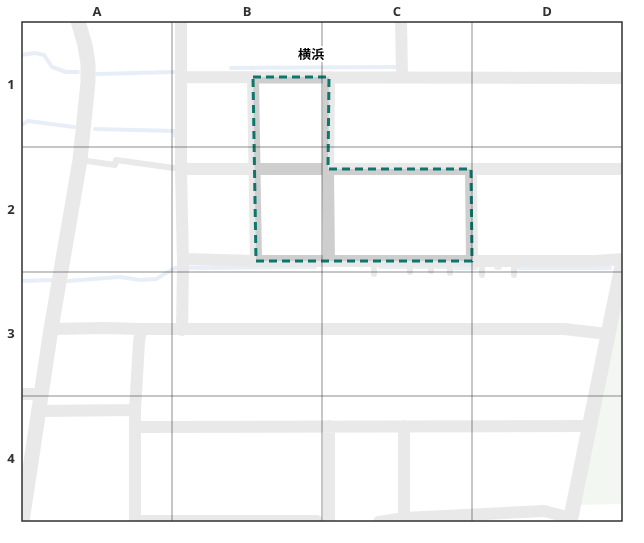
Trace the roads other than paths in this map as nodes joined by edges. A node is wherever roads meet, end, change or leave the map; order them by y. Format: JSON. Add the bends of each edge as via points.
{"nodes":[{"id":1,"x":78,"y":21,"type":"edge"},
{"id":2,"x":181,"y":21,"type":"edge"},
{"id":3,"x":401,"y":21,"type":"edge"},
{"id":4,"x":181,"y":77,"type":"junction"},
{"id":5,"x":253,"y":77,"type":"junction"},
{"id":6,"x":329,"y":77,"type":"junction"},
{"id":7,"x":402,"y":77,"type":"junction"},
{"id":8,"x":623,"y":78,"type":"edge"},
{"id":9,"x":80,"y":160,"type":"junction"},
{"id":10,"x":181,"y":169,"type":"junction"},
{"id":11,"x":254,"y":169,"type":"junction"},
{"id":12,"x":470,"y":169,"type":"junction"},
{"id":13,"x":623,"y":169,"type":"edge"},
{"id":14,"x":328,"y":170,"type":"junction"},
{"id":15,"x":623,"y":260,"type":"edge"},
{"id":16,"x":256,"y":261,"type":"junction"},
{"id":17,"x":329,"y":261,"type":"junction"},
{"id":18,"x":374,"y":261,"type":"junction"},
{"id":19,"x":450,"y":261,"type":"junction"},
{"id":20,"x":477,"y":261,"type":"junction"},
{"id":21,"x":514,"y":261,"type":"junction"},
{"id":22,"x":183,"y":265,"type":"junction"},
{"id":23,"x":450,"y":273,"type":"dead end"},
{"id":24,"x":374,"y":274,"type":"dead end"},
{"id":25,"x":482,"y":275,"type":"dead end"},
{"id":26,"x":514,"y":275,"type":"dead end"},
{"id":27,"x":51,"y":329,"type":"junction"},
{"id":28,"x":141,"y":329,"type":"junction"},
{"id":29,"x":182,"y":330,"type":"junction"},
{"id":30,"x":608,"y":334,"type":"junction"},
{"id":31,"x":21,"y":394,"type":"edge"},
{"id":32,"x":42,"y":394,"type":"junction"},
{"id":33,"x":135,"y":410,"type":"junction"},
{"id":34,"x":40,"y":411,"type":"junction"},
{"id":35,"x":329,"y":426,"type":"junction"},
{"id":36,"x":404,"y":426,"type":"junction"},
{"id":37,"x":590,"y":426,"type":"junction"},
{"id":38,"x":135,"y":427,"type":"junction"},
{"id":39,"x":404,"y":518,"type":"junction"},
{"id":40,"x":135,"y":521,"type":"edge"},
{"id":41,"x":572,"y":521,"type":"edge"},
{"id":42,"x":22,"y":522,"type":"edge"},
{"id":43,"x":323,"y":522,"type":"edge"},
{"id":44,"x":379,"y":522,"type":"edge"}],
"edges":[{"from":1,"to":9,"type":"street","via":[[88,64]]},
{"from":2,"to":4,"type":"street"},
{"from":3,"to":7,"type":"street"},
{"from":4,"to":5,"type":"street"},
{"from":4,"to":10,"type":"street"},
{"from":5,"to":6,"type":"street"},
{"from":5,"to":11,"type":"street"},
{"from":6,"to":7,"type":"street"},
{"from":6,"to":14,"type":"street"},
{"from":7,"to":8,"type":"street"},
{"from":9,"to":10,"type":"lane","via":[[115,165],[116,160]]},
{"from":9,"to":27,"type":"street"},
{"from":10,"to":11,"type":"street"},
{"from":10,"to":22,"type":"street"},
{"from":11,"to":14,"type":"street"},
{"from":11,"to":16,"type":"street"},
{"from":12,"to":13,"type":"street"},
{"from":12,"to":14,"type":"street"},
{"from":12,"to":20,"type":"street"},
{"from":14,"to":17,"type":"street"},
{"from":15,"to":21,"type":"street"},
{"from":15,"to":30,"type":"street"},
{"from":16,"to":17,"type":"street"},
{"from":16,"to":22,"type":"street"},
{"from":17,"to":18,"type":"street"},
{"from":18,"to":19,"type":"street","via":[[410,266],[431,266]]},
{"from":18,"to":24,"type":"lane"},
{"from":19,"to":20,"type":"street"},
{"from":19,"to":23,"type":"lane"},
{"from":20,"to":21,"type":"street"},
{"from":20,"to":25,"type":"lane"},
{"from":21,"to":26,"type":"lane"},
{"from":22,"to":29,"type":"street"},
{"from":27,"to":28,"type":"street"},
{"from":27,"to":32,"type":"street"},
{"from":28,"to":29,"type":"street"},
{"from":28,"to":33,"type":"street"},
{"from":29,"to":30,"type":"street","via":[[564,329]]},
{"from":30,"to":37,"type":"street"},
{"from":31,"to":32,"type":"street"},
{"from":32,"to":34,"type":"street"},
{"from":33,"to":34,"type":"street"},
{"from":33,"to":38,"type":"street"},
{"from":34,"to":42,"type":"street"},
{"from":35,"to":36,"type":"street"},
{"from":35,"to":38,"type":"street"},
{"from":35,"to":43,"type":"street"},
{"from":36,"to":37,"type":"street"},
{"from":36,"to":39,"type":"street"},
{"from":37,"to":41,"type":"street"},
{"from":38,"to":40,"type":"street"},
{"from":39,"to":41,"type":"street","via":[[544,511]]},
{"from":39,"to":44,"type":"street"},
{"from":40,"to":43,"type":"street"}]}
